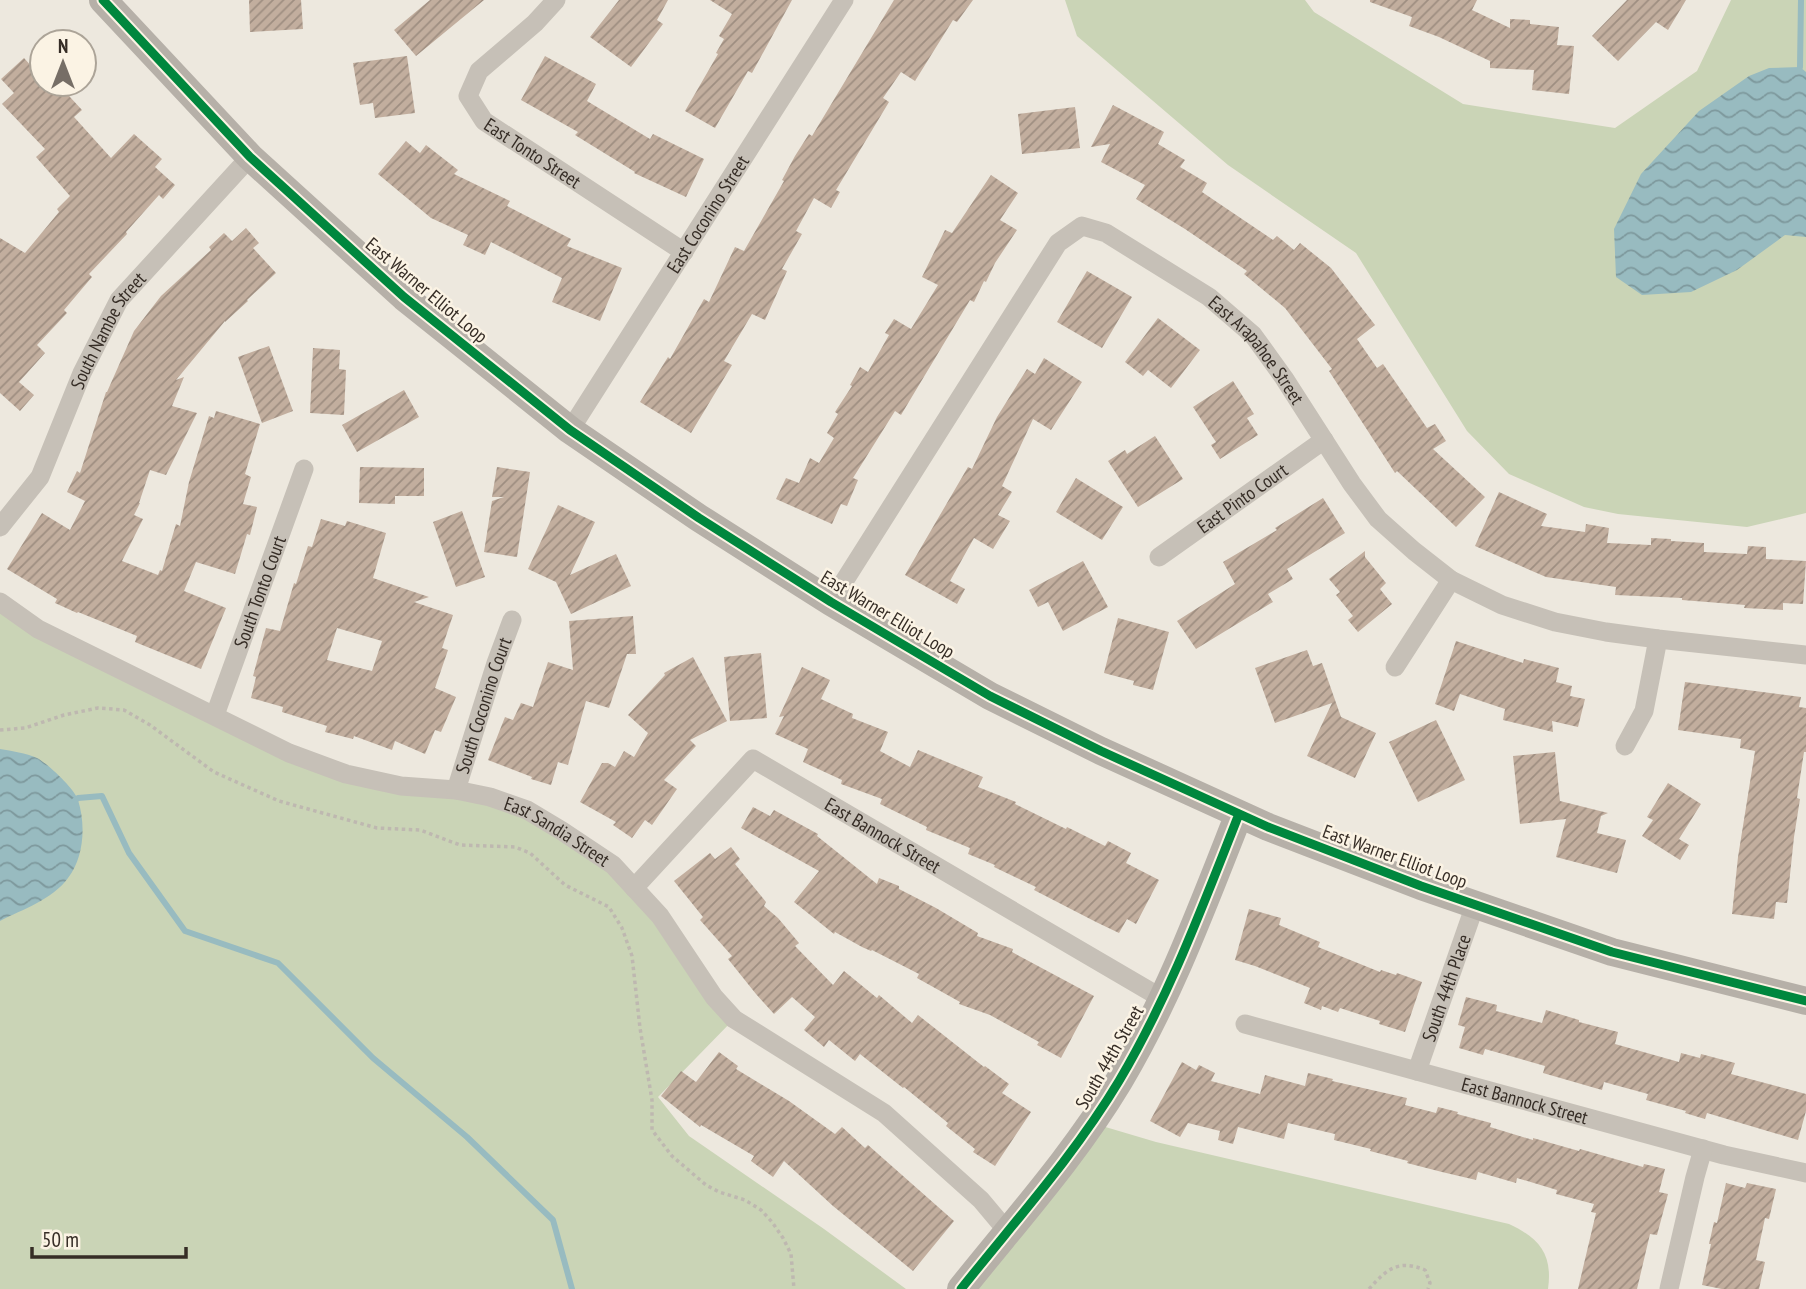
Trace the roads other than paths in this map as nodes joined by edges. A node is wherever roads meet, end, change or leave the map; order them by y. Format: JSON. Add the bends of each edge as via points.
{"nodes":[{"id":1,"x":103,"y":0,"type":"edge"},
{"id":2,"x":556,"y":0,"type":"edge"},
{"id":3,"x":844,"y":0,"type":"edge"},
{"id":4,"x":250,"y":157,"type":"junction"},
{"id":5,"x":684,"y":252,"type":"junction"},
{"id":6,"x":570,"y":430,"type":"junction"},
{"id":7,"x":1324,"y":440,"type":"junction"},
{"id":8,"x":303,"y":469,"type":"dead end"},
{"id":9,"x":0,"y":527,"type":"edge"},
{"id":10,"x":1159,"y":557,"type":"dead end"},
{"id":11,"x":1451,"y":580,"type":"junction"},
{"id":12,"x":831,"y":601,"type":"junction"},
{"id":13,"x":0,"y":602,"type":"edge"},
{"id":14,"x":512,"y":620,"type":"dead end"},
{"id":15,"x":1658,"y":639,"type":"junction"},
{"id":16,"x":1806,"y":654,"type":"edge"},
{"id":17,"x":1395,"y":667,"type":"dead end"},
{"id":18,"x":215,"y":715,"type":"junction"},
{"id":19,"x":1625,"y":746,"type":"dead end"},
{"id":20,"x":456,"y":790,"type":"junction"},
{"id":21,"x":1239,"y":814,"type":"junction"},
{"id":22,"x":634,"y":888,"type":"junction"},
{"id":23,"x":1475,"y":905,"type":"junction"},
{"id":24,"x":1163,"y":999,"type":"junction"},
{"id":25,"x":1806,"y":1001,"type":"edge"},
{"id":26,"x":1245,"y":1024,"type":"dead end"},
{"id":27,"x":1417,"y":1071,"type":"junction"},
{"id":28,"x":1703,"y":1149,"type":"junction"},
{"id":29,"x":1806,"y":1173,"type":"edge"},
{"id":30,"x":1007,"y":1231,"type":"junction"},
{"id":31,"x":961,"y":1289,"type":"edge"},
{"id":32,"x":1669,"y":1289,"type":"edge"}],
"edges":[{"from":1,"to":4,"type":"main road","name":"East Warner Elliot Loop"},
{"from":2,"to":5,"type":"street","name":"East Tonto Street","via":[[479,71],[468,96],[484,121]]},
{"from":3,"to":5,"type":"street","name":"East Coconino Street"},
{"from":4,"to":6,"type":"main road","name":"East Warner Elliot Loop","via":[[404,297]]},
{"from":4,"to":9,"type":"street","name":"South Nambe Street","via":[[119,300],[82,373],[40,477]]},
{"from":5,"to":6,"type":"street","name":"East Coconino Street"},
{"from":6,"to":12,"type":"main road","name":"East Warner Elliot Loop"},
{"from":7,"to":10,"type":"street","name":"East Pinto Court"},
{"from":7,"to":11,"type":"street","name":"East Arapahoe Street","via":[[1378,519]]},
{"from":7,"to":12,"type":"street","name":"East Arapahoe Street","via":[[1253,335],[1209,298],[1106,233],[1082,226],[1058,243]]},
{"from":8,"to":18,"type":"street","name":"South Tonto Court"},
{"from":11,"to":15,"type":"street","name":"East Arapahoe Street","via":[[1502,605],[1555,622]]},
{"from":11,"to":17,"type":"street"},
{"from":12,"to":21,"type":"main road","name":"East Warner Elliot Loop","via":[[990,696]]},
{"from":13,"to":18,"type":"street","name":"East Sandia Street","via":[[38,629]]},
{"from":14,"to":20,"type":"street","name":"South Coconino Court"},
{"from":15,"to":16,"type":"street","name":"East Arapahoe Street"},
{"from":15,"to":19,"type":"street","via":[[1644,711]]},
{"from":18,"to":20,"type":"street","name":"East Sandia Street","via":[[289,753],[346,774],[401,786]]},
{"from":20,"to":22,"type":"street","name":"East Sandia Street","via":[[527,810],[613,865]]},
{"from":21,"to":23,"type":"main road","name":"East Warner Elliot Loop"},
{"from":21,"to":24,"type":"main road","name":"South 44th Street"},
{"from":22,"to":24,"type":"street","name":"East Bannock Street","via":[[753,759]]},
{"from":22,"to":30,"type":"street","name":"East Sandia Street","via":[[660,916],[734,1019],[884,1113],[981,1200]]},
{"from":23,"to":25,"type":"main road","name":"East Warner Elliot Loop","via":[[1612,951]]},
{"from":23,"to":27,"type":"street","name":"South 44th Place"},
{"from":24,"to":30,"type":"main road","name":"South 44th Street","via":[[1119,1081],[1071,1154]]},
{"from":26,"to":27,"type":"street","name":"East Bannock Street"},
{"from":27,"to":28,"type":"street","name":"East Bannock Street"},
{"from":28,"to":29,"type":"street","name":"East Bannock Street"},
{"from":28,"to":32,"type":"street"},
{"from":30,"to":31,"type":"main road","name":"South 44th Street"}]}
